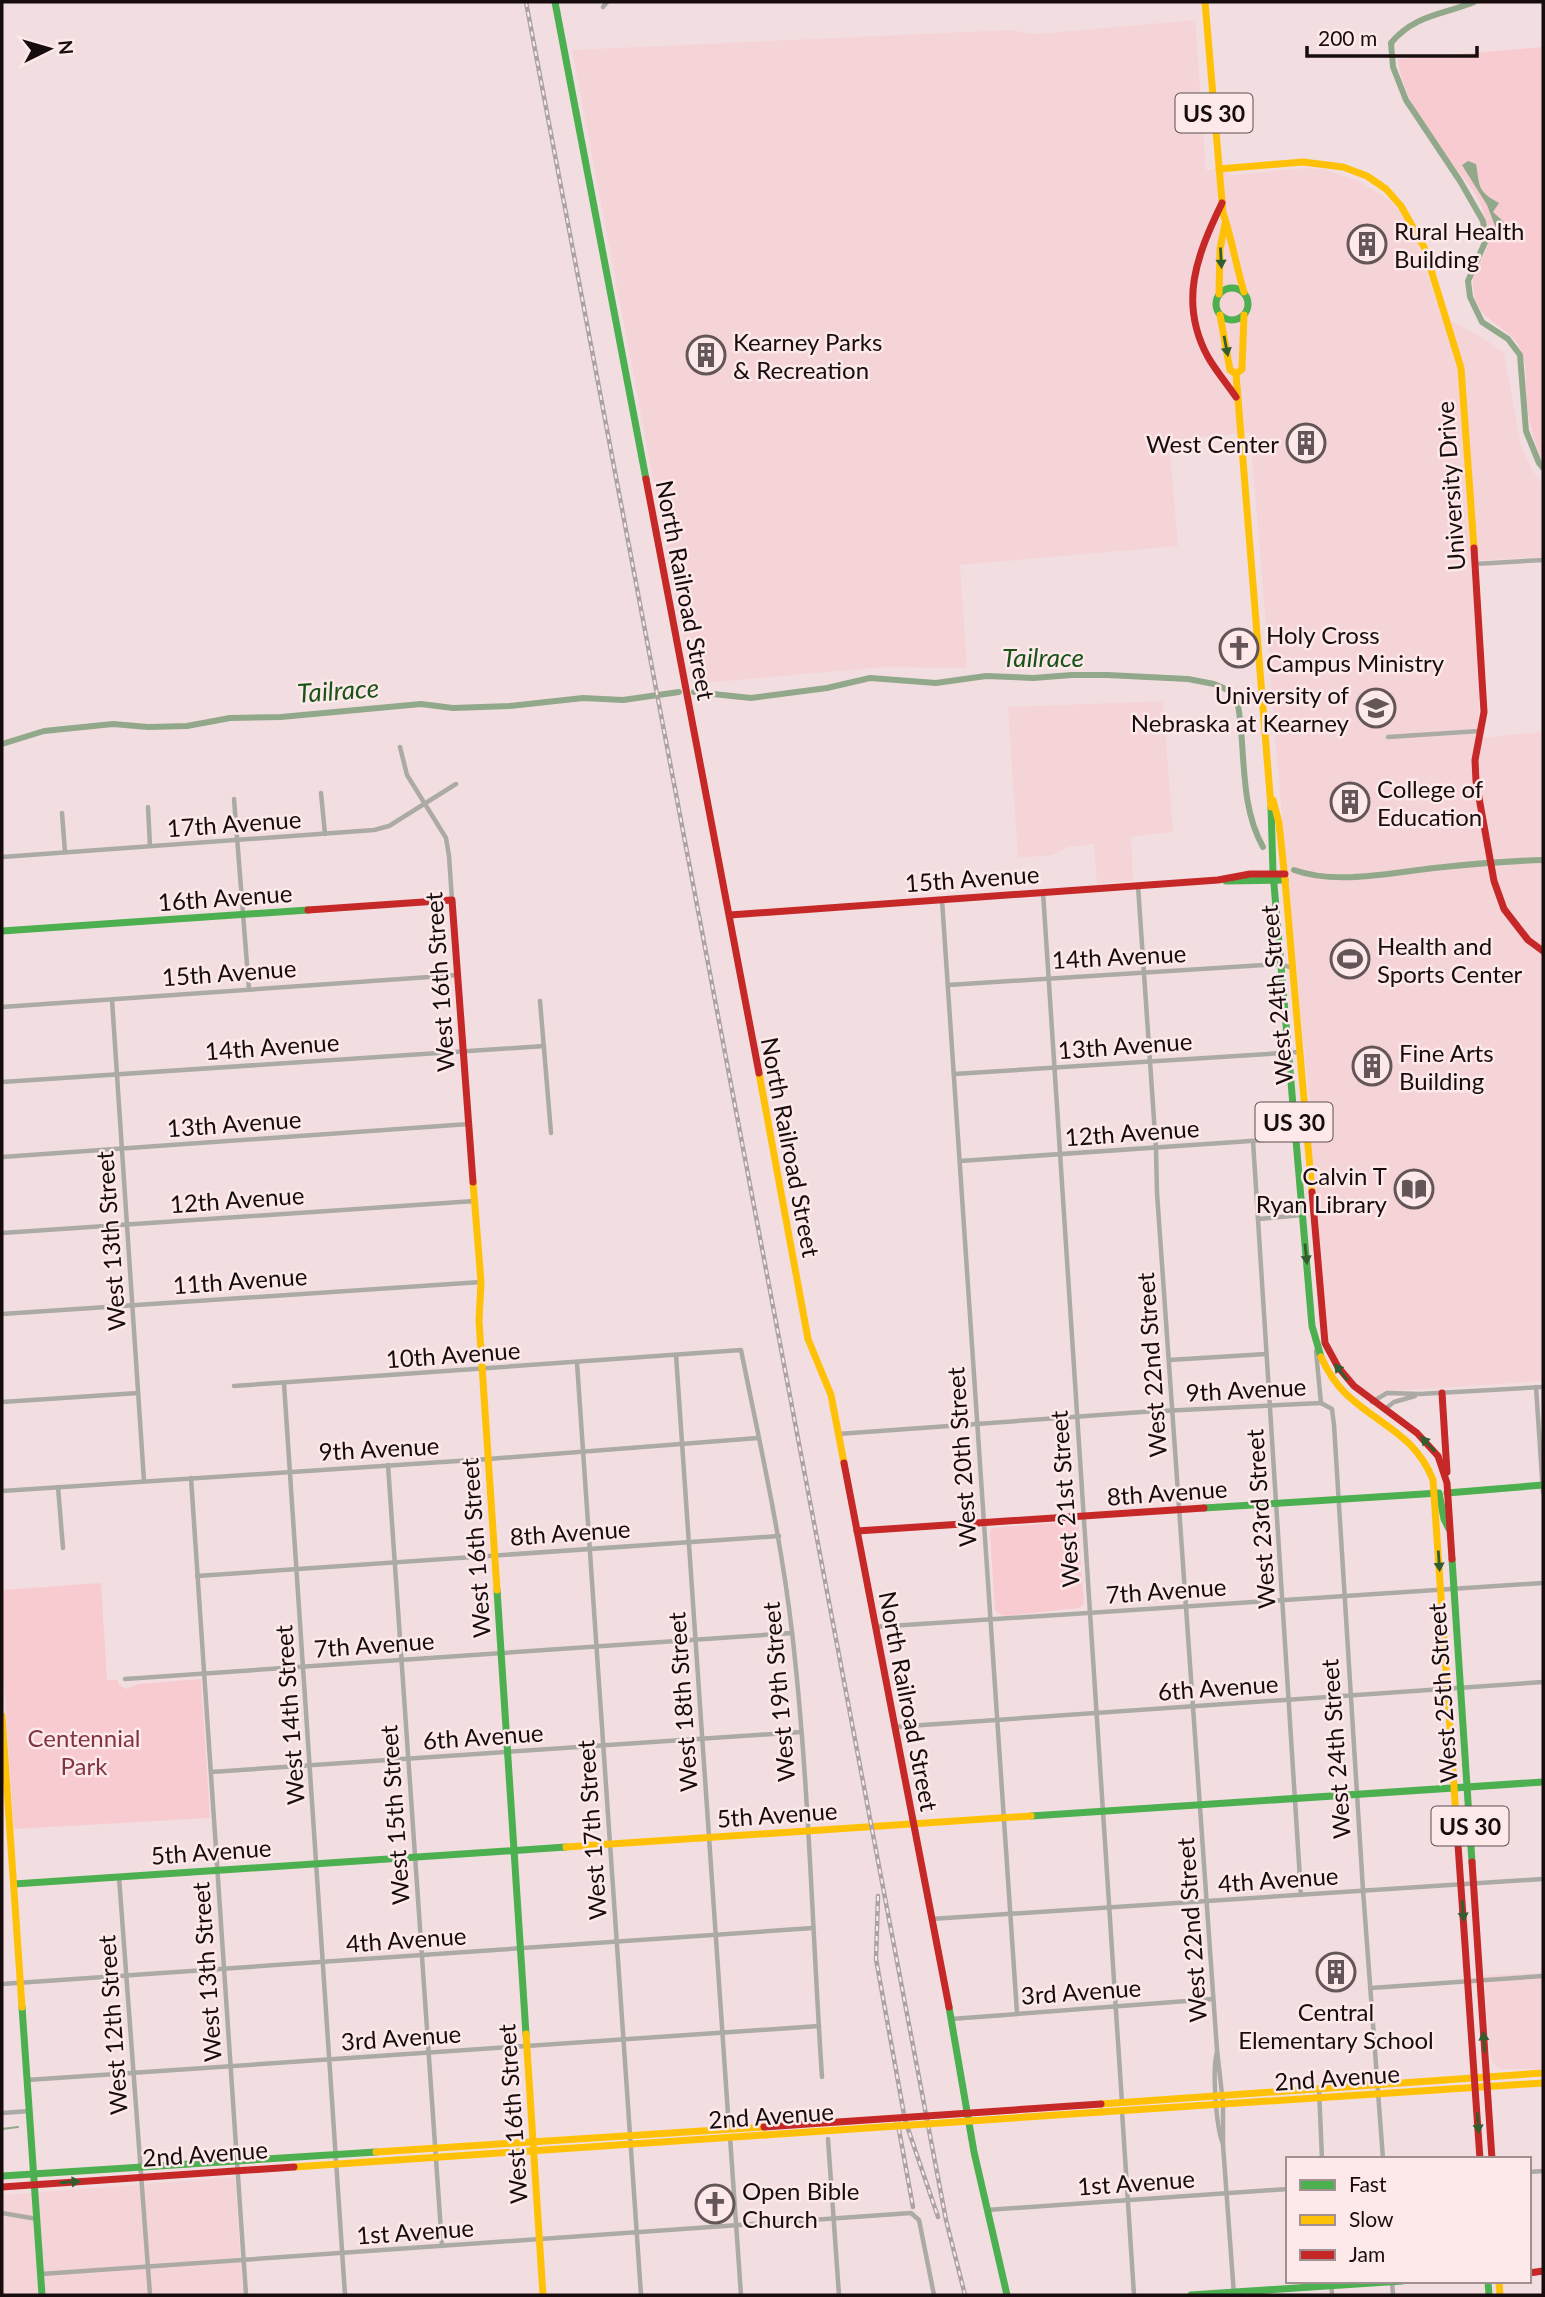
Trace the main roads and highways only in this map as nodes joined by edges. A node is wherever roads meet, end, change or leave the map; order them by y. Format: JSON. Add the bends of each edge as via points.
{"nodes":[{"id":1,"x":555,"y":2,"type":"edge"},
{"id":2,"x":1205,"y":2,"type":"edge"},
{"id":3,"x":1219,"y":169,"type":"junction"},
{"id":4,"x":1222,"y":202,"type":"junction"},
{"id":5,"x":1225,"y":224,"type":"junction"},
{"id":6,"x":1244,"y":292,"type":"junction"},
{"id":7,"x":1219,"y":294,"type":"junction"},
{"id":8,"x":1220,"y":315,"type":"junction"},
{"id":9,"x":1244,"y":315,"type":"junction"},
{"id":10,"x":1236,"y":374,"type":"junction"},
{"id":11,"x":1238,"y":400,"type":"junction"},
{"id":12,"x":1272,"y":796,"type":"junction"},
{"id":13,"x":1285,"y":876,"type":"junction"},
{"id":14,"x":1273,"y":877,"type":"junction"},
{"id":15,"x":452,"y":900,"type":"joint"},
{"id":16,"x":730,"y":915,"type":"junction"},
{"id":17,"x":2,"y":931,"type":"edge"},
{"id":18,"x":1543,"y":951,"type":"edge"},
{"id":19,"x":1442,"y":1393,"type":"road end"},
{"id":20,"x":1364,"y":1408,"type":"junction"},
{"id":21,"x":1384,"y":1410,"type":"junction"},
{"id":22,"x":1392,"y":1416,"type":"joint"},
{"id":23,"x":1382,"y":1422,"type":"joint"},
{"id":24,"x":1447,"y":1483,"type":"junction"},
{"id":25,"x":1543,"y":1485,"type":"edge"},
{"id":26,"x":1434,"y":1493,"type":"junction"},
{"id":27,"x":1447,"y":1493,"type":"junction"},
{"id":28,"x":857,"y":1531,"type":"junction"},
{"id":29,"x":1450,"y":1531,"type":"junction"},
{"id":30,"x":2,"y":1716,"type":"edge"},
{"id":31,"x":1543,"y":1782,"type":"edge"},
{"id":32,"x":4,"y":1784,"type":"edge"},
{"id":33,"x":1467,"y":1787,"type":"junction"},
{"id":34,"x":1454,"y":1788,"type":"junction"},
{"id":35,"x":913,"y":1824,"type":"junction"},
{"id":36,"x":514,"y":1851,"type":"junction"},
{"id":37,"x":13,"y":1884,"type":"junction"},
{"id":38,"x":1543,"y":2073,"type":"edge"},
{"id":39,"x":1486,"y":2077,"type":"junction"},
{"id":40,"x":1474,"y":2078,"type":"junction"},
{"id":41,"x":1543,"y":2083,"type":"edge"},
{"id":42,"x":1475,"y":2087,"type":"junction"},
{"id":43,"x":1487,"y":2087,"type":"junction"},
{"id":44,"x":1220,"y":2100,"type":"junction"},
{"id":45,"x":729,"y":2133,"type":"junction"},
{"id":46,"x":533,"y":2147,"type":"junction"},
{"id":47,"x":1480,"y":2157,"type":"edge"},
{"id":48,"x":1492,"y":2157,"type":"edge"},
{"id":49,"x":237,"y":2166,"type":"junction"},
{"id":50,"x":34,"y":2174,"type":"junction"},
{"id":51,"x":2,"y":2176,"type":"edge"},
{"id":52,"x":35,"y":2184,"type":"junction"},
{"id":53,"x":2,"y":2187,"type":"edge"},
{"id":54,"x":1362,"y":2283,"type":"edge"},
{"id":55,"x":1331,"y":2284,"type":"edge"},
{"id":56,"x":1234,"y":2294,"type":"edge"},
{"id":57,"x":43,"y":2295,"type":"edge"},
{"id":58,"x":543,"y":2295,"type":"edge"},
{"id":59,"x":1007,"y":2295,"type":"edge"},
{"id":60,"x":1191,"y":2295,"type":"edge"}],
"edges":[{"from":1,"to":16,"type":"main road","name":"North Railroad Street"},
{"from":2,"to":3,"type":"main road","number":"US 30"},
{"from":3,"to":4,"type":"main road","number":"US 30"},
{"from":3,"to":18,"type":"main road","name":"University Drive","via":[[1306,162],[1346,168],[1385,189],[1414,223],[1426,248],[1461,368],[1484,712],[1476,781],[1492,872],[1504,909],[1528,940]]},
{"from":4,"to":5,"type":"main road","number":"US 30"},
{"from":4,"to":11,"type":"main road","via":[[1196,261],[1192,306],[1198,337]]},
{"from":5,"to":6,"type":"main road","number":"US 30"},
{"from":5,"to":7,"type":"main road","number":"US 30","one_way":true,"via":[[1220,237]]},
{"from":6,"to":7,"type":"main road","via":[[1231,287]]},
{"from":6,"to":9,"type":"main road","number":"US 30","via":[[1248,305]]},
{"from":7,"to":8,"type":"main road","number":"US 30"},
{"from":8,"to":9,"type":"main road","via":[[1233,320]]},
{"from":8,"to":10,"type":"main road","name":"West 24th Street","number":"US 30","one_way":true,"via":[[1230,370]]},
{"from":9,"to":10,"type":"main road","name":"West 24th Street","number":"US 30","via":[[1242,369]]},
{"from":10,"to":11,"type":"main road","name":"West 24th Street","number":"US 30"},
{"from":11,"to":12,"type":"main road","name":"West 24th Street","number":"US 30"},
{"from":12,"to":13,"type":"main road","name":"West 24th Street","number":"US 30"},
{"from":12,"to":14,"type":"main road","name":"West 24th Street","number":"US 30"},
{"from":13,"to":14,"type":"main road","name":"15th Avenue"},
{"from":21,"to":13,"type":"main road","name":"West 24th Street","number":"US 30","one_way":true,"via":[[1339,1371],[1325,1343]]},
{"from":14,"to":16,"type":"main road","name":"15th Avenue"},
{"from":14,"to":20,"type":"main road","name":"West 24th Street","number":"US 30","one_way":true,"via":[[1315,1343],[1336,1383]]},
{"from":15,"to":17,"type":"main road","name":"16th Avenue"},
{"from":15,"to":36,"type":"main road","name":"West 16th Street","via":[[481,1282],[479,1321]]},
{"from":16,"to":28,"type":"main road","name":"North Railroad Street","via":[[808,1339],[829,1387]]},
{"from":19,"to":24,"type":"main road"},
{"from":20,"to":21,"type":"main road"},
{"from":20,"to":23,"type":"main road","name":"West 24th Street","number":"US 30"},
{"from":21,"to":22,"type":"main road","name":"West 24th Street","number":"US 30"},
{"from":24,"to":22,"type":"main road","name":"West 25th Street","number":"US 30","one_way":true,"via":[[1443,1465],[1426,1440]]},
{"from":23,"to":26,"type":"main road","name":"West 25th Street","number":"US 30","via":[[1425,1459]]},
{"from":24,"to":27,"type":"main road","name":"West 25th Street","number":"US 30"},
{"from":25,"to":27,"type":"main road"},
{"from":26,"to":28,"type":"main road","name":"8th Avenue"},
{"from":26,"to":29,"type":"main road","via":[[1440,1495]]},
{"from":26,"to":34,"type":"main road","name":"West 25th Street","number":"US 30","one_way":true},
{"from":27,"to":29,"type":"main road","name":"West 25th Street","number":"US 30"},
{"from":28,"to":35,"type":"main road","name":"North Railroad Street"},
{"from":29,"to":33,"type":"main road","name":"West 25th Street","number":"US 30"},
{"from":30,"to":32,"type":"main road"},
{"from":31,"to":33,"type":"main road","name":"5th Avenue"},
{"from":32,"to":37,"type":"main road"},
{"from":33,"to":34,"type":"main road","name":"5th Avenue"},
{"from":39,"to":33,"type":"main road","name":"West 25th Street","number":"US 30","one_way":true},
{"from":34,"to":35,"type":"main road","name":"5th Avenue"},
{"from":34,"to":40,"type":"main road","name":"West 25th Street","number":"US 30","one_way":true},
{"from":35,"to":36,"type":"main road","name":"5th Avenue"},
{"from":35,"to":59,"type":"main road","name":"North Railroad Street","via":[[986,2210]]},
{"from":36,"to":37,"type":"main road","name":"5th Avenue"},
{"from":36,"to":46,"type":"main road","name":"West 16th Street"},
{"from":37,"to":50,"type":"main road"},
{"from":38,"to":39,"type":"main road","name":"2nd Avenue"},
{"from":39,"to":40,"type":"main road","name":"2nd Avenue"},
{"from":39,"to":43,"type":"main road","name":"West 25th Street","number":"US 30"},
{"from":40,"to":42,"type":"main road","name":"West 25th Street","number":"US 30"},
{"from":40,"to":44,"type":"main road","name":"2nd Avenue"},
{"from":41,"to":43,"type":"main road","name":"2nd Avenue"},
{"from":42,"to":43,"type":"main road","name":"2nd Avenue"},
{"from":42,"to":44,"type":"main road","name":"2nd Avenue"},
{"from":42,"to":47,"type":"main road","name":"West 25th Street","number":"US 30","one_way":true},
{"from":43,"to":48,"type":"main road","name":"West 25th Street","number":"US 30"},
{"from":44,"to":45,"type":"main road","name":"2nd Avenue","bridge":true},
{"from":45,"to":46,"type":"main road","name":"2nd Avenue","via":[[631,2144]]},
{"from":45,"to":46,"type":"main road","name":"2nd Avenue","via":[[630,2135]]},
{"from":46,"to":49,"type":"main road","name":"2nd Avenue"},
{"from":46,"to":58,"type":"main road","name":"West 16th Street"},
{"from":49,"to":50,"type":"main road","name":"2nd Avenue"},
{"from":52,"to":49,"type":"main road","name":"2nd Avenue","one_way":true},
{"from":50,"to":51,"type":"main road","name":"2nd Avenue"},
{"from":50,"to":52,"type":"main road"},
{"from":52,"to":53,"type":"main road","name":"2nd Avenue"},
{"from":52,"to":57,"type":"main road"},
{"from":54,"to":55,"type":"main road"},
{"from":55,"to":56,"type":"main road"},
{"from":56,"to":60,"type":"main road"}]}
